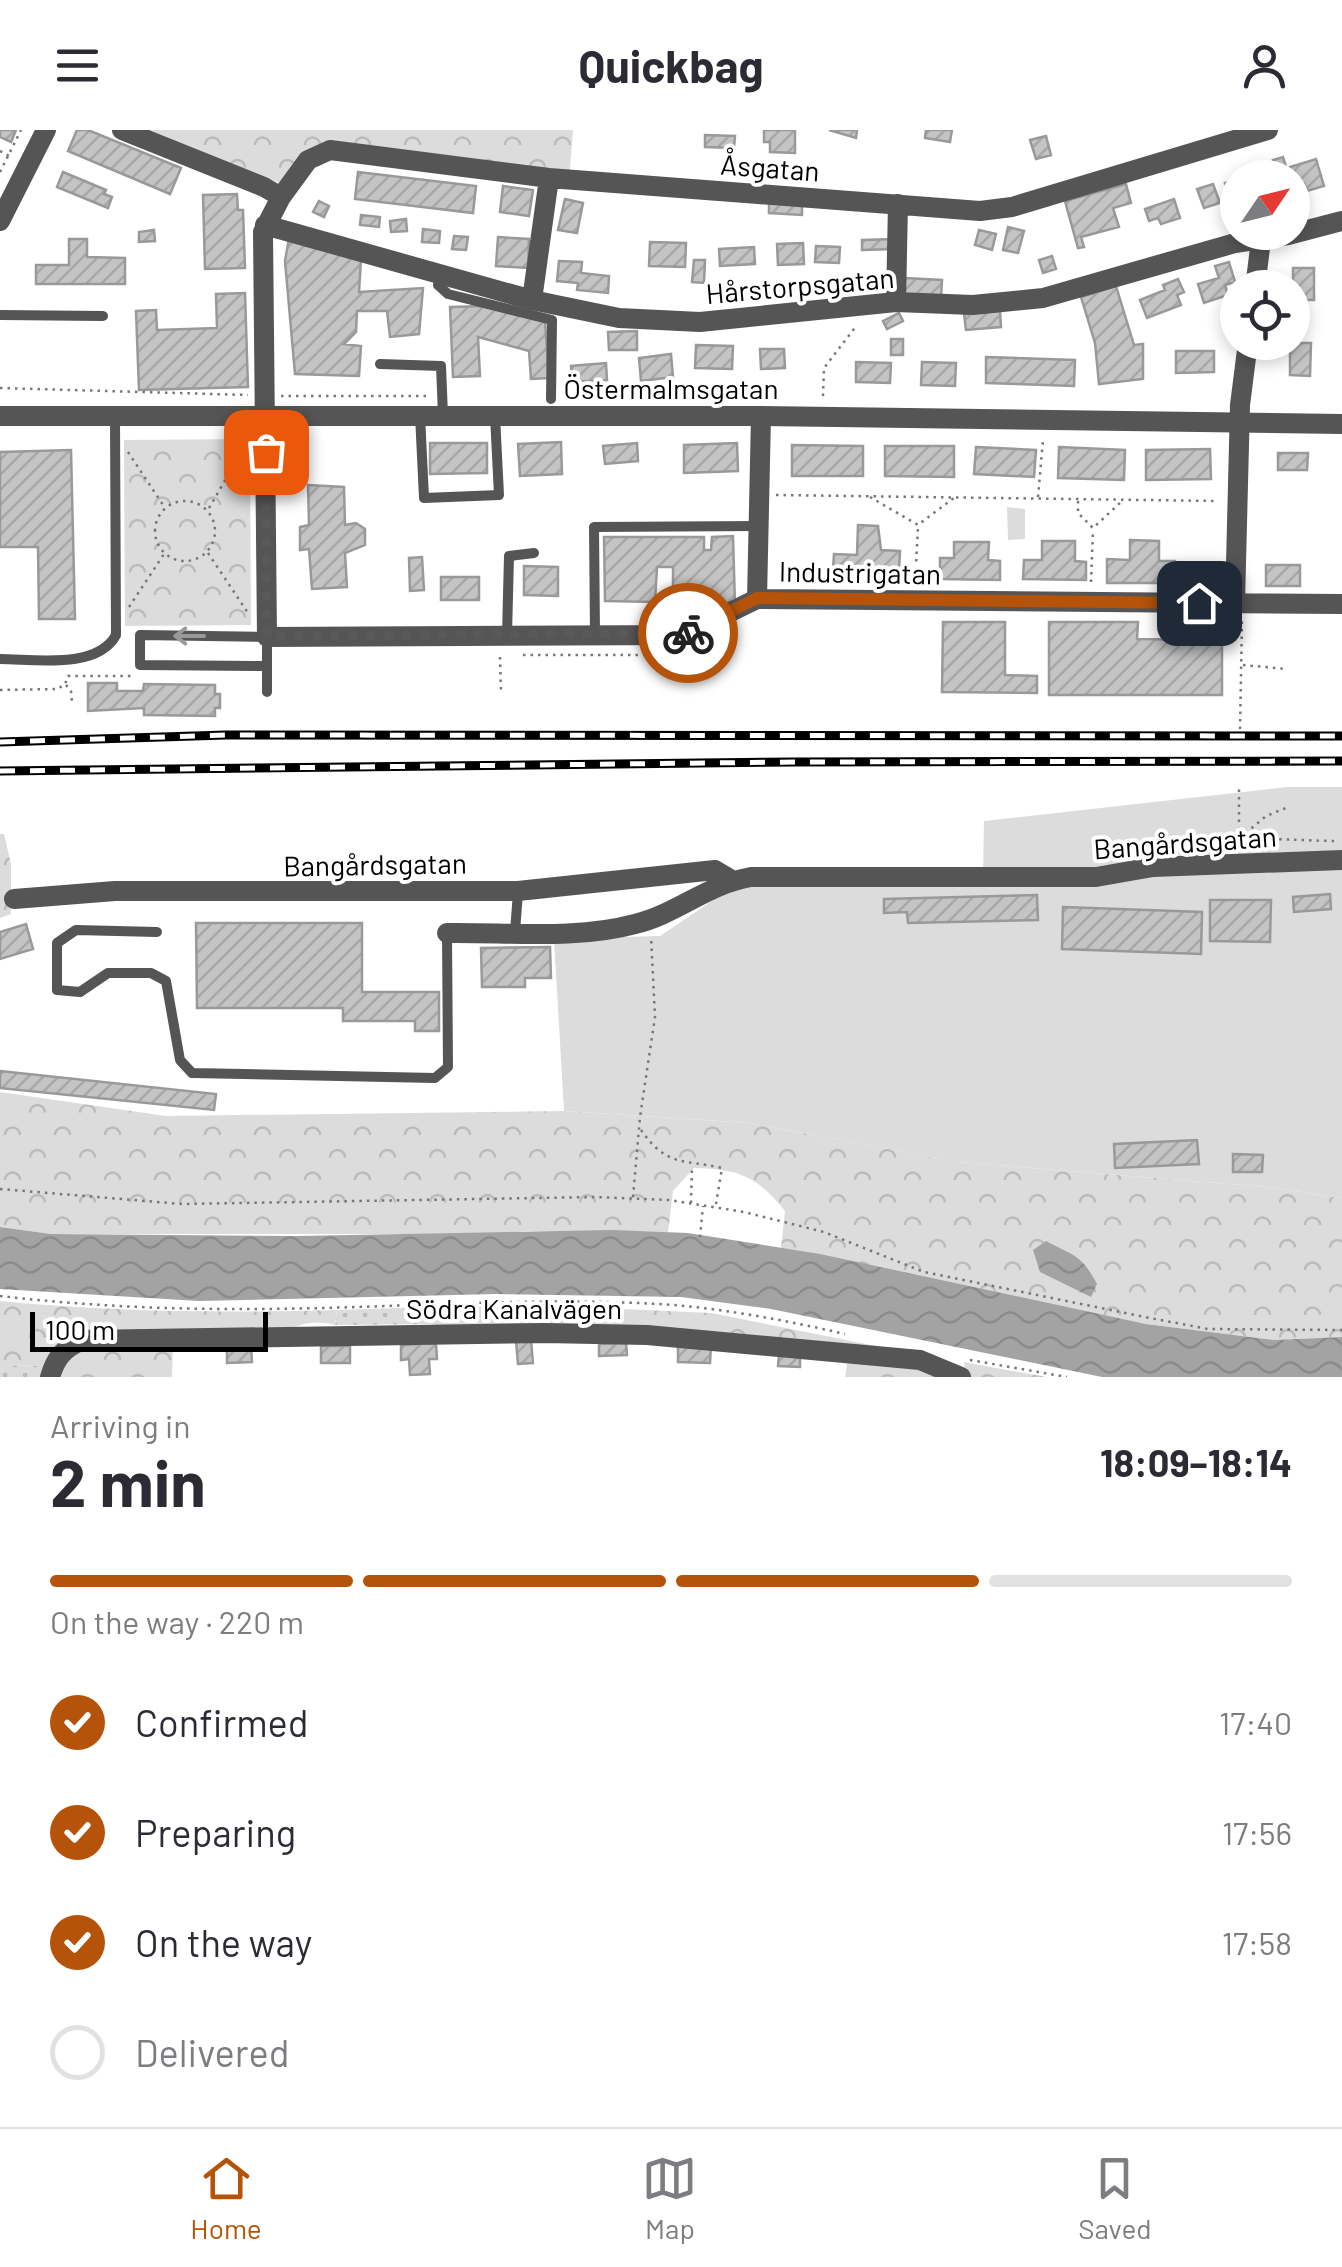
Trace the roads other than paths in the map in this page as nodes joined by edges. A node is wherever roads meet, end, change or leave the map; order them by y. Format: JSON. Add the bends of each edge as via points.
{"nodes":[{"id":1,"x":46,"y":130,"type":"edge"},
{"id":2,"x":122,"y":130,"type":"edge"},
{"id":3,"x":1268,"y":130,"type":"edge"},
{"id":4,"x":549,"y":178,"type":"junction"},
{"id":5,"x":281,"y":197,"type":"junction"},
{"id":6,"x":898,"y":204,"type":"junction"},
{"id":7,"x":0,"y":221,"type":"edge"},
{"id":8,"x":1342,"y":221,"type":"edge"},
{"id":9,"x":266,"y":224,"type":"junction"},
{"id":10,"x":1310,"y":229,"type":"edge"},
{"id":11,"x":1220,"y":247,"type":"edge"},
{"id":12,"x":441,"y":274,"type":"junction"},
{"id":13,"x":532,"y":300,"type":"junction"},
{"id":14,"x":896,"y":302,"type":"junction"},
{"id":15,"x":0,"y":315,"type":"edge"},
{"id":16,"x":102,"y":316,"type":"dead end"},
{"id":17,"x":1246,"y":360,"type":"edge"},
{"id":18,"x":380,"y":364,"type":"dead end"},
{"id":19,"x":551,"y":399,"type":"dead end"},
{"id":20,"x":495,"y":414,"type":"junction"},
{"id":21,"x":266,"y":415,"type":"junction"},
{"id":22,"x":420,"y":415,"type":"junction"},
{"id":23,"x":443,"y":415,"type":"junction"},
{"id":24,"x":0,"y":416,"type":"edge"},
{"id":25,"x":761,"y":416,"type":"junction"},
{"id":26,"x":115,"y":418,"type":"junction"},
{"id":27,"x":1240,"y":422,"type":"junction"},
{"id":28,"x":1342,"y":424,"type":"edge"},
{"id":29,"x":759,"y":526,"type":"junction"},
{"id":30,"x":534,"y":553,"type":"dead end"},
{"id":31,"x":757,"y":598,"type":"junction"},
{"id":32,"x":1239,"y":603,"type":"junction"},
{"id":33,"x":1342,"y":604,"type":"edge"},
{"id":34,"x":257,"y":636,"type":"junction"},
{"id":35,"x":596,"y":636,"type":"junction"},
{"id":36,"x":504,"y":645,"type":"junction"},
{"id":37,"x":0,"y":659,"type":"edge"},
{"id":38,"x":267,"y":666,"type":"junction"},
{"id":39,"x":267,"y":692,"type":"dead end"},
{"id":40,"x":1342,"y":860,"type":"edge"},
{"id":41,"x":732,"y":880,"type":"junction"},
{"id":42,"x":518,"y":890,"type":"junction"},
{"id":43,"x":14,"y":900,"type":"dead end"},
{"id":44,"x":156,"y":932,"type":"dead end"},
{"id":45,"x":447,"y":932,"type":"joint"},
{"id":46,"x":515,"y":932,"type":"junction"},
{"id":47,"x":50,"y":1377,"type":"edge"},
{"id":48,"x":961,"y":1377,"type":"edge"}],
"edges":[{"from":1,"to":7,"type":"street"},
{"from":2,"to":5,"type":"street"},
{"from":3,"to":6,"type":"street","name":"Åsgatan","via":[[998,210]]},
{"from":4,"to":5,"type":"street","name":"Åsgatan","via":[[330,150],[308,160]]},
{"from":4,"to":6,"type":"street","name":"Åsgatan"},
{"from":4,"to":13,"type":"street"},
{"from":5,"to":9,"type":"street","name":"Åsgatan"},
{"from":6,"to":14,"type":"street"},
{"from":8,"to":10,"type":"street","name":"Hårstorpsgatan"},
{"from":9,"to":12,"type":"street","name":"Hårstorpsgatan"},
{"from":9,"to":21,"type":"street"},
{"from":11,"to":14,"type":"street","name":"Hårstorpsgatan","via":[[1043,298],[973,305]]},
{"from":12,"to":13,"type":"street","name":"Hårstorpsgatan"},
{"from":12,"to":19,"type":"lane","via":[[438,285],[448,294],[552,320]]},
{"from":13,"to":14,"type":"street","name":"Hårstorpsgatan","via":[[619,318],[700,322]]},
{"from":15,"to":16,"type":"lane"},
{"from":17,"to":27,"type":"street"},
{"from":18,"to":23,"type":"lane","via":[[441,366]]},
{"from":20,"to":22,"type":"lane","via":[[499,495],[424,498]]},
{"from":20,"to":23,"type":"street","name":"Östermalmsgatan"},
{"from":20,"to":25,"type":"street","name":"Östermalmsgatan"},
{"from":21,"to":22,"type":"street","name":"Östermalmsgatan"},
{"from":21,"to":26,"type":"street","name":"Östermalmsgatan"},
{"from":21,"to":34,"type":"street"},
{"from":22,"to":23,"type":"street","name":"Östermalmsgatan"},
{"from":24,"to":26,"type":"street","name":"Östermalmsgatan"},
{"from":25,"to":27,"type":"street","name":"Östermalmsgatan"},
{"from":25,"to":29,"type":"street"},
{"from":26,"to":37,"type":"lane","via":[[117,625],[111,644],[88,657]]},
{"from":27,"to":28,"type":"street","name":"Östermalmsgatan"},
{"from":27,"to":32,"type":"street"},
{"from":29,"to":31,"type":"street"},
{"from":29,"to":35,"type":"lane","via":[[594,528]]},
{"from":30,"to":36,"type":"lane","via":[[509,556]]},
{"from":31,"to":32,"type":"street","name":"Industrigatan"},
{"from":31,"to":35,"type":"street","name":"Industrigatan","via":[[683,636]]},
{"from":32,"to":33,"type":"street","name":"Industrigatan"},
{"from":34,"to":36,"type":"street","name":"Industrigatan"},
{"from":34,"to":38,"type":"lane"},
{"from":34,"to":38,"type":"lane","one_way":true,"via":[[140,636],[140,664]]},
{"from":35,"to":36,"type":"street","name":"Industrigatan"},
{"from":38,"to":39,"type":"lane"},
{"from":40,"to":41,"type":"street","name":"Bangårdsgatan","via":[[1153,867],[1096,877]]},
{"from":41,"to":42,"type":"street","name":"Bangårdsgatan","via":[[700,870]]},
{"from":41,"to":46,"type":"street","name":"Bangårdsgatan","via":[[617,928]]},
{"from":42,"to":43,"type":"street","name":"Bangårdsgatan","via":[[115,891]]},
{"from":42,"to":46,"type":"lane"},
{"from":44,"to":45,"type":"lane","via":[[76,930],[57,944],[56,990],[80,992],[108,973],[151,973],[166,980],[180,1060],[192,1073],[435,1078],[448,1067]]},
{"from":45,"to":46,"type":"street","name":"Bangårdsgatan"},
{"from":47,"to":48,"type":"street","name":"Södra Kanalvägen","via":[[65,1349],[84,1340],[544,1333],[648,1335],[920,1360]]}]}
